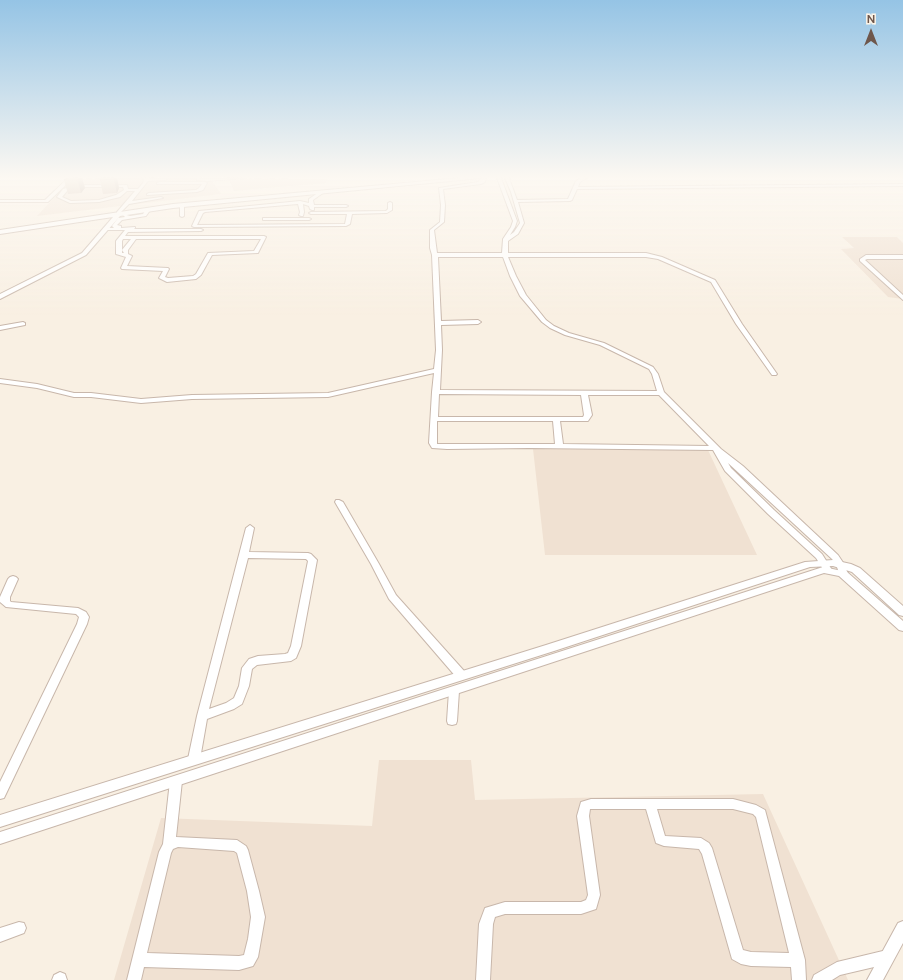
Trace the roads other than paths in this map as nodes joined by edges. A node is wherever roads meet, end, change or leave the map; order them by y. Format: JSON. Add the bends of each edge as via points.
{"nodes":[{"id":1,"x":42,"y":224,"type":"edge"},
{"id":2,"x":110,"y":224,"type":"edge"},
{"id":3,"x":116,"y":224,"type":"edge"},
{"id":4,"x":140,"y":224,"type":"edge"},
{"id":5,"x":195,"y":224,"type":"edge"},
{"id":6,"x":347,"y":224,"type":"edge"},
{"id":7,"x":440,"y":224,"type":"edge"},
{"id":8,"x":514,"y":224,"type":"edge"},
{"id":9,"x":522,"y":224,"type":"edge"},
{"id":10,"x":308,"y":226,"type":"joint"},
{"id":11,"x":203,"y":228,"type":"dead end"},
{"id":12,"x":105,"y":229,"type":"junction"},
{"id":13,"x":128,"y":229,"type":"junction"},
{"id":14,"x":0,"y":230,"type":"edge"},
{"id":15,"x":264,"y":237,"type":"junction"},
{"id":16,"x":121,"y":238,"type":"junction"},
{"id":17,"x":135,"y":238,"type":"junction"},
{"id":18,"x":505,"y":241,"type":"junction"},
{"id":19,"x":126,"y":253,"type":"dead end"},
{"id":20,"x":435,"y":255,"type":"junction"},
{"id":21,"x":505,"y":255,"type":"junction"},
{"id":22,"x":903,"y":257,"type":"edge"},
{"id":23,"x":0,"y":297,"type":"edge"},
{"id":24,"x":903,"y":298,"type":"edge"},
{"id":25,"x":437,"y":322,"type":"junction"},
{"id":26,"x":478,"y":322,"type":"dead end"},
{"id":27,"x":22,"y":326,"type":"dead end"},
{"id":28,"x":0,"y":331,"type":"edge"},
{"id":29,"x":437,"y":370,"type":"junction"},
{"id":30,"x":774,"y":374,"type":"dead end"},
{"id":31,"x":0,"y":381,"type":"edge"},
{"id":32,"x":435,"y":392,"type":"junction"},
{"id":33,"x":584,"y":393,"type":"junction"},
{"id":34,"x":661,"y":393,"type":"junction"},
{"id":35,"x":434,"y":419,"type":"junction"},
{"id":36,"x":556,"y":419,"type":"junction"},
{"id":37,"x":560,"y":446,"type":"junction"},
{"id":38,"x":717,"y":449,"type":"junction"},
{"id":39,"x":757,"y":484,"type":"junction"},
{"id":40,"x":745,"y":487,"type":"junction"},
{"id":41,"x":339,"y":502,"type":"dead end"},
{"id":42,"x":783,"y":509,"type":"junction"},
{"id":43,"x":771,"y":512,"type":"junction"},
{"id":44,"x":250,"y":528,"type":"dead end"},
{"id":45,"x":806,"y":531,"type":"junction"},
{"id":46,"x":794,"y":533,"type":"junction"},
{"id":47,"x":244,"y":555,"type":"junction"},
{"id":48,"x":826,"y":566,"type":"junction"},
{"id":49,"x":842,"y":569,"type":"junction"},
{"id":50,"x":13,"y":579,"type":"dead end"},
{"id":51,"x":903,"y":612,"type":"edge"},
{"id":52,"x":903,"y":627,"type":"edge"},
{"id":53,"x":461,"y":675,"type":"junction"},
{"id":54,"x":454,"y":691,"type":"junction"},
{"id":55,"x":202,"y":716,"type":"junction"},
{"id":56,"x":452,"y":721,"type":"dead end"},
{"id":57,"x":194,"y":759,"type":"junction"},
{"id":58,"x":176,"y":781,"type":"junction"},
{"id":59,"x":0,"y":794,"type":"edge"},
{"id":60,"x":650,"y":804,"type":"junction"},
{"id":61,"x":0,"y":821,"type":"edge"},
{"id":62,"x":0,"y":838,"type":"edge"},
{"id":63,"x":169,"y":845,"type":"junction"},
{"id":64,"x":19,"y":928,"type":"dead end"},
{"id":65,"x":903,"y":928,"type":"edge"},
{"id":66,"x":0,"y":935,"type":"edge"},
{"id":67,"x":887,"y":957,"type":"junction"},
{"id":68,"x":140,"y":960,"type":"junction"},
{"id":69,"x":798,"y":960,"type":"junction"},
{"id":70,"x":134,"y":980,"type":"edge"},
{"id":71,"x":483,"y":980,"type":"edge"},
{"id":72,"x":799,"y":980,"type":"edge"},
{"id":73,"x":819,"y":980,"type":"edge"},
{"id":74,"x":875,"y":980,"type":"edge"}],
"edges":[{"from":1,"to":14,"type":"street"},
{"from":2,"to":12,"type":"street"},
{"from":3,"to":13,"type":"street","via":[[114,226]]},
{"from":4,"to":13,"type":"street"},
{"from":5,"to":10,"type":"street","via":[[194,226]]},
{"from":6,"to":10,"type":"street"},
{"from":7,"to":20,"type":"street","via":[[432,230]]},
{"from":8,"to":18,"type":"street"},
{"from":9,"to":18,"type":"street","via":[[516,233]]},
{"from":11,"to":13,"type":"street"},
{"from":12,"to":13,"type":"street"},
{"from":12,"to":23,"type":"street","via":[[84,254]]},
{"from":13,"to":15,"type":"street","via":[[262,229],[266,230]]},
{"from":13,"to":16,"type":"street"},
{"from":15,"to":16,"type":"street","via":[[256,252],[210,254],[194,278],[167,280],[162,278],[166,269],[124,268],[129,256],[119,254]]},
{"from":15,"to":17,"type":"street"},
{"from":16,"to":17,"type":"street"},
{"from":17,"to":19,"type":"street","via":[[125,250]]},
{"from":18,"to":21,"type":"street"},
{"from":20,"to":21,"type":"street"},
{"from":20,"to":25,"type":"street"},
{"from":21,"to":30,"type":"street","via":[[646,255],[692,271],[713,281]]},
{"from":21,"to":34,"type":"street","via":[[523,296],[544,321],[567,334],[602,344],[651,368]]},
{"from":22,"to":24,"type":"street","via":[[866,257],[862,260]]},
{"from":25,"to":26,"type":"street"},
{"from":25,"to":29,"type":"street"},
{"from":27,"to":28,"type":"street"},
{"from":29,"to":31,"type":"street","via":[[328,395],[141,401],[74,395]]},
{"from":29,"to":32,"type":"street"},
{"from":32,"to":33,"type":"street"},
{"from":32,"to":35,"type":"street"},
{"from":33,"to":34,"type":"street"},
{"from":33,"to":36,"type":"street","via":[[587,417],[582,420]]},
{"from":34,"to":38,"type":"street"},
{"from":35,"to":36,"type":"street"},
{"from":35,"to":37,"type":"street","via":[[433,443],[436,446]]},
{"from":36,"to":37,"type":"street"},
{"from":37,"to":38,"type":"street"},
{"from":38,"to":39,"type":"street"},
{"from":38,"to":40,"type":"street","via":[[728,469]]},
{"from":39,"to":40,"type":"street"},
{"from":39,"to":42,"type":"street"},
{"from":40,"to":43,"type":"street"},
{"from":41,"to":53,"type":"street","via":[[376,564],[392,597]]},
{"from":42,"to":43,"type":"street"},
{"from":42,"to":45,"type":"street"},
{"from":43,"to":46,"type":"street"},
{"from":44,"to":47,"type":"street"},
{"from":45,"to":46,"type":"street"},
{"from":45,"to":49,"type":"street","via":[[835,557]]},
{"from":46,"to":48,"type":"street"},
{"from":47,"to":55,"type":"street"},
{"from":47,"to":55,"type":"street","via":[[308,556],[313,560],[296,646],[292,655],[287,658],[253,662],[247,668],[238,700],[230,706]]},
{"from":48,"to":49,"type":"street"},
{"from":48,"to":53,"type":"street","via":[[809,564]]},
{"from":48,"to":54,"type":"street"},
{"from":49,"to":51,"type":"street","via":[[856,570]]},
{"from":49,"to":52,"type":"street"},
{"from":50,"to":59,"type":"street","via":[[5,597],[5,602],[9,605],[78,611],[84,617]]},
{"from":53,"to":57,"type":"street"},
{"from":54,"to":56,"type":"street"},
{"from":54,"to":58,"type":"street"},
{"from":55,"to":57,"type":"street"},
{"from":57,"to":61,"type":"street"},
{"from":58,"to":62,"type":"street"},
{"from":58,"to":63,"type":"street"},
{"from":60,"to":69,"type":"street","via":[[660,839],[700,844],[708,852],[737,954],[751,959]]},
{"from":60,"to":69,"type":"street","via":[[733,804],[756,810],[760,814]]},
{"from":60,"to":71,"type":"street","via":[[585,806],[583,816],[594,895],[591,905],[581,908],[505,908],[490,912],[486,924]]},
{"from":63,"to":68,"type":"street","via":[[164,852]]},
{"from":63,"to":68,"type":"street","via":[[178,842],[215,844],[237,846],[242,850],[258,917],[251,956],[248,961],[239,963]]},
{"from":64,"to":66,"type":"street"},
{"from":65,"to":67,"type":"street"},
{"from":67,"to":73,"type":"street","via":[[837,969]]},
{"from":67,"to":74,"type":"street"},
{"from":68,"to":70,"type":"street"},
{"from":69,"to":72,"type":"street"}]}
